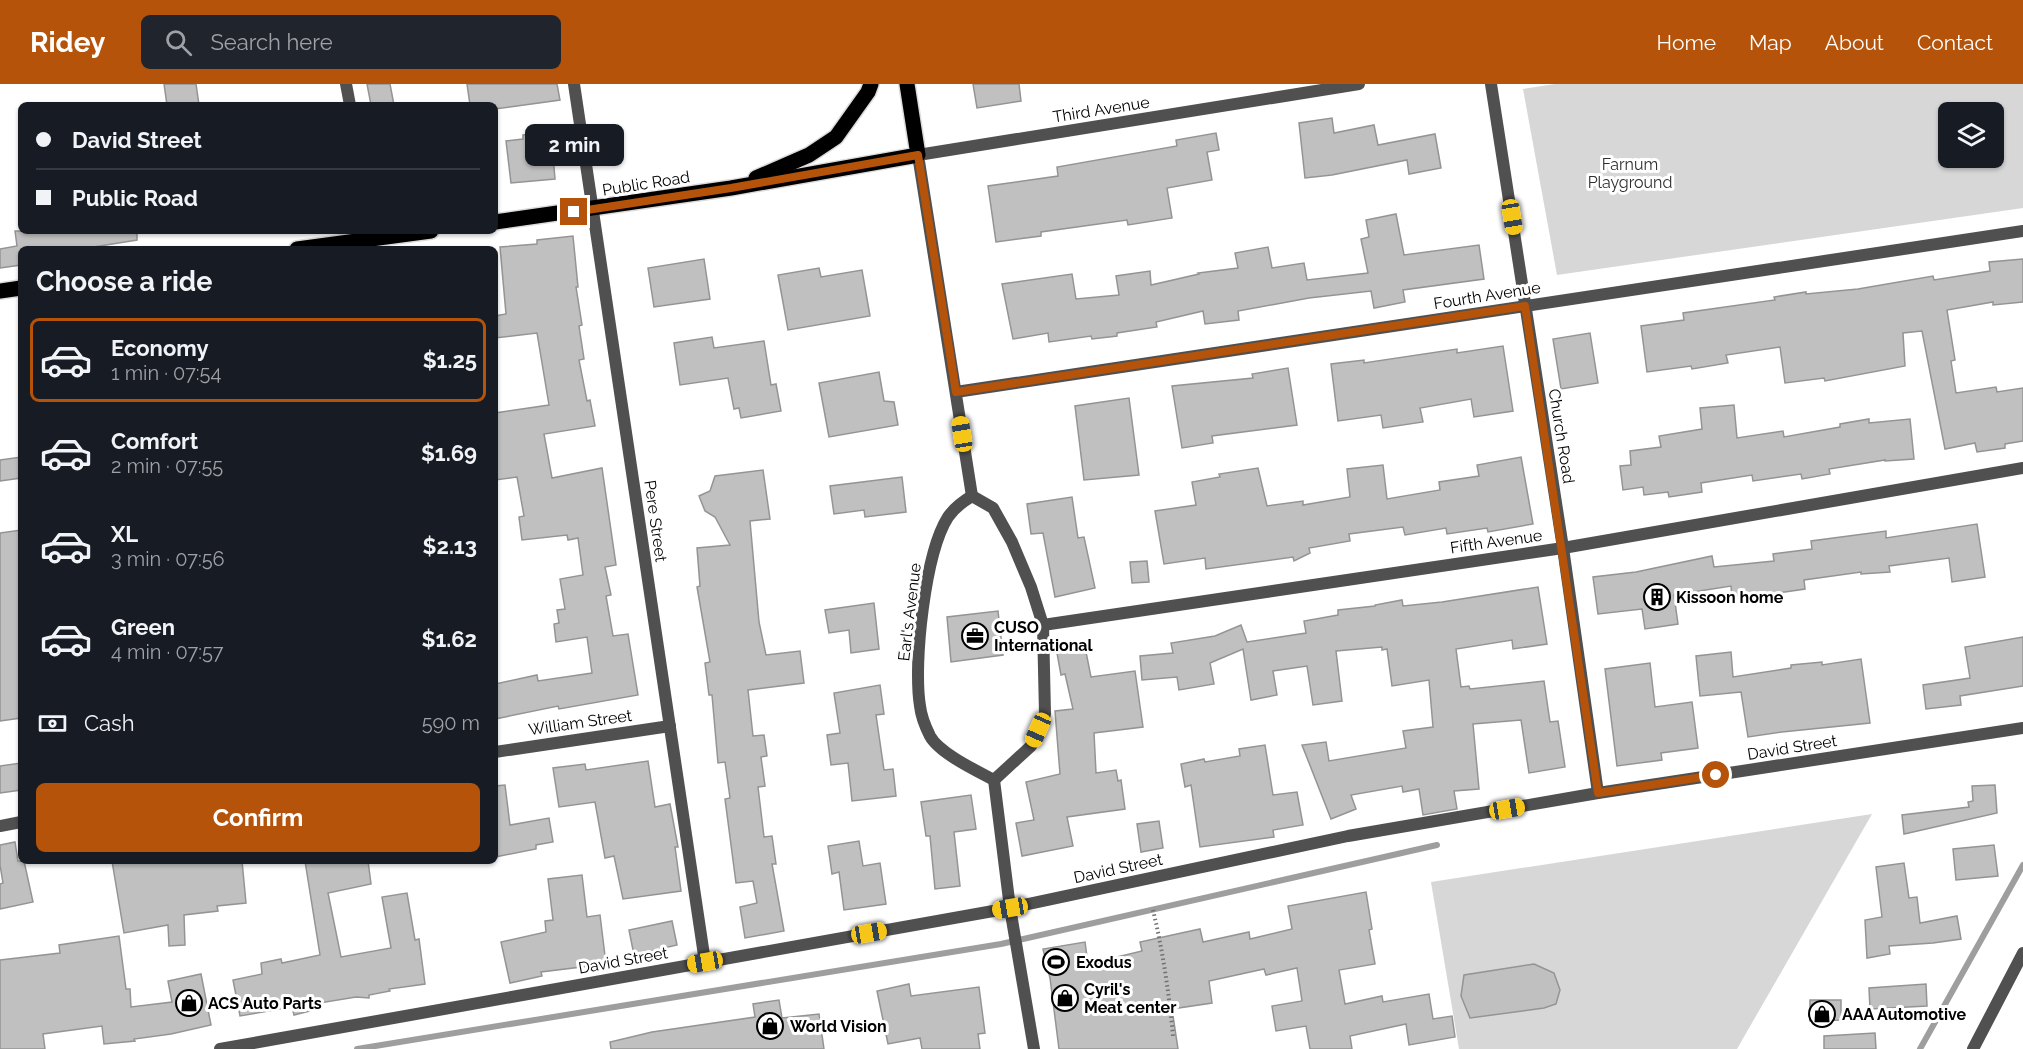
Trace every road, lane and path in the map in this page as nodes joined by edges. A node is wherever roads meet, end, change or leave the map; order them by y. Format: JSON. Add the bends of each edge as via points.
{"nodes":[{"id":1,"x":346,"y":84,"type":"edge"},
{"id":2,"x":574,"y":84,"type":"edge"},
{"id":3,"x":871,"y":84,"type":"edge"},
{"id":4,"x":907,"y":84,"type":"edge"},
{"id":5,"x":1359,"y":84,"type":"edge"},
{"id":6,"x":1491,"y":84,"type":"edge"},
{"id":7,"x":349,"y":102,"type":"edge"},
{"id":8,"x":918,"y":155,"type":"junction"},
{"id":9,"x":731,"y":188,"type":"junction"},
{"id":10,"x":593,"y":209,"type":"junction"},
{"id":11,"x":498,"y":222,"type":"edge"},
{"id":12,"x":2023,"y":231,"type":"edge"},
{"id":13,"x":384,"y":234,"type":"edge"},
{"id":14,"x":369,"y":235,"type":"edge"},
{"id":15,"x":312,"y":246,"type":"edge"},
{"id":16,"x":18,"y":288,"type":"edge"},
{"id":17,"x":0,"y":291,"type":"edge"},
{"id":18,"x":1525,"y":306,"type":"junction"},
{"id":19,"x":956,"y":392,"type":"junction"},
{"id":20,"x":2023,"y":468,"type":"edge"},
{"id":21,"x":972,"y":496,"type":"junction"},
{"id":22,"x":1563,"y":548,"type":"junction"},
{"id":23,"x":1043,"y":625,"type":"junction"},
{"id":24,"x":670,"y":726,"type":"junction"},
{"id":25,"x":2023,"y":728,"type":"edge"},
{"id":26,"x":498,"y":752,"type":"edge"},
{"id":27,"x":994,"y":780,"type":"junction"},
{"id":28,"x":1598,"y":793,"type":"junction"},
{"id":29,"x":18,"y":822,"type":"edge"},
{"id":30,"x":0,"y":825,"type":"edge"},
{"id":31,"x":1010,"y":908,"type":"junction"},
{"id":32,"x":1153,"y":910,"type":"dead end"},
{"id":33,"x":2023,"y":953,"type":"edge"},
{"id":34,"x":705,"y":962,"type":"junction"},
{"id":35,"x":1173,"y":1036,"type":"dead end"},
{"id":36,"x":220,"y":1049,"type":"edge"},
{"id":37,"x":1034,"y":1049,"type":"edge"},
{"id":38,"x":1973,"y":1049,"type":"edge"}],
"edges":[{"from":1,"to":7,"type":"street"},
{"from":2,"to":10,"type":"street","name":"Pere Street"},
{"from":3,"to":9,"type":"main road","via":[[836,137],[810,155]]},
{"from":4,"to":8,"type":"main road"},
{"from":5,"to":8,"type":"street","name":"Third Avenue"},
{"from":6,"to":18,"type":"street","name":"Church Road"},
{"from":8,"to":9,"type":"main road"},
{"from":8,"to":19,"type":"street"},
{"from":9,"to":10,"type":"main road","name":"Public Road"},
{"from":10,"to":11,"type":"main road","name":"Public Road"},
{"from":10,"to":24,"type":"street","name":"Pere Street"},
{"from":12,"to":18,"type":"street","name":"Fourth Avenue"},
{"from":13,"to":14,"type":"main road"},
{"from":14,"to":15,"type":"main road"},
{"from":16,"to":17,"type":"main road"},
{"from":18,"to":19,"type":"street","name":"Fourth Avenue"},
{"from":18,"to":22,"type":"street","name":"Church Road"},
{"from":19,"to":21,"type":"street"},
{"from":20,"to":22,"type":"street","name":"Fifth Avenue"},
{"from":21,"to":23,"type":"street","via":[[993,508],[1012,542]]},
{"from":21,"to":27,"type":"street","name":"Earl's Avenue","via":[[956,506],[933,550],[918,662],[920,706],[931,738],[953,758]]},
{"from":22,"to":23,"type":"street","name":"Fifth Avenue"},
{"from":22,"to":28,"type":"street","name":"Church Road"},
{"from":23,"to":27,"type":"street","via":[[1045,714],[1031,746]]},
{"from":24,"to":26,"type":"street","name":"William Street"},
{"from":24,"to":34,"type":"street","name":"Pere Street"},
{"from":25,"to":28,"type":"street","name":"David Street"},
{"from":27,"to":31,"type":"street"},
{"from":28,"to":31,"type":"street","name":"David Street","via":[[1348,836]]},
{"from":29,"to":30,"type":"street"},
{"from":31,"to":34,"type":"street","name":"David Street"},
{"from":31,"to":37,"type":"street"},
{"from":32,"to":35,"type":"path"},
{"from":33,"to":38,"type":"street"},
{"from":34,"to":36,"type":"street","name":"David Street"}]}
